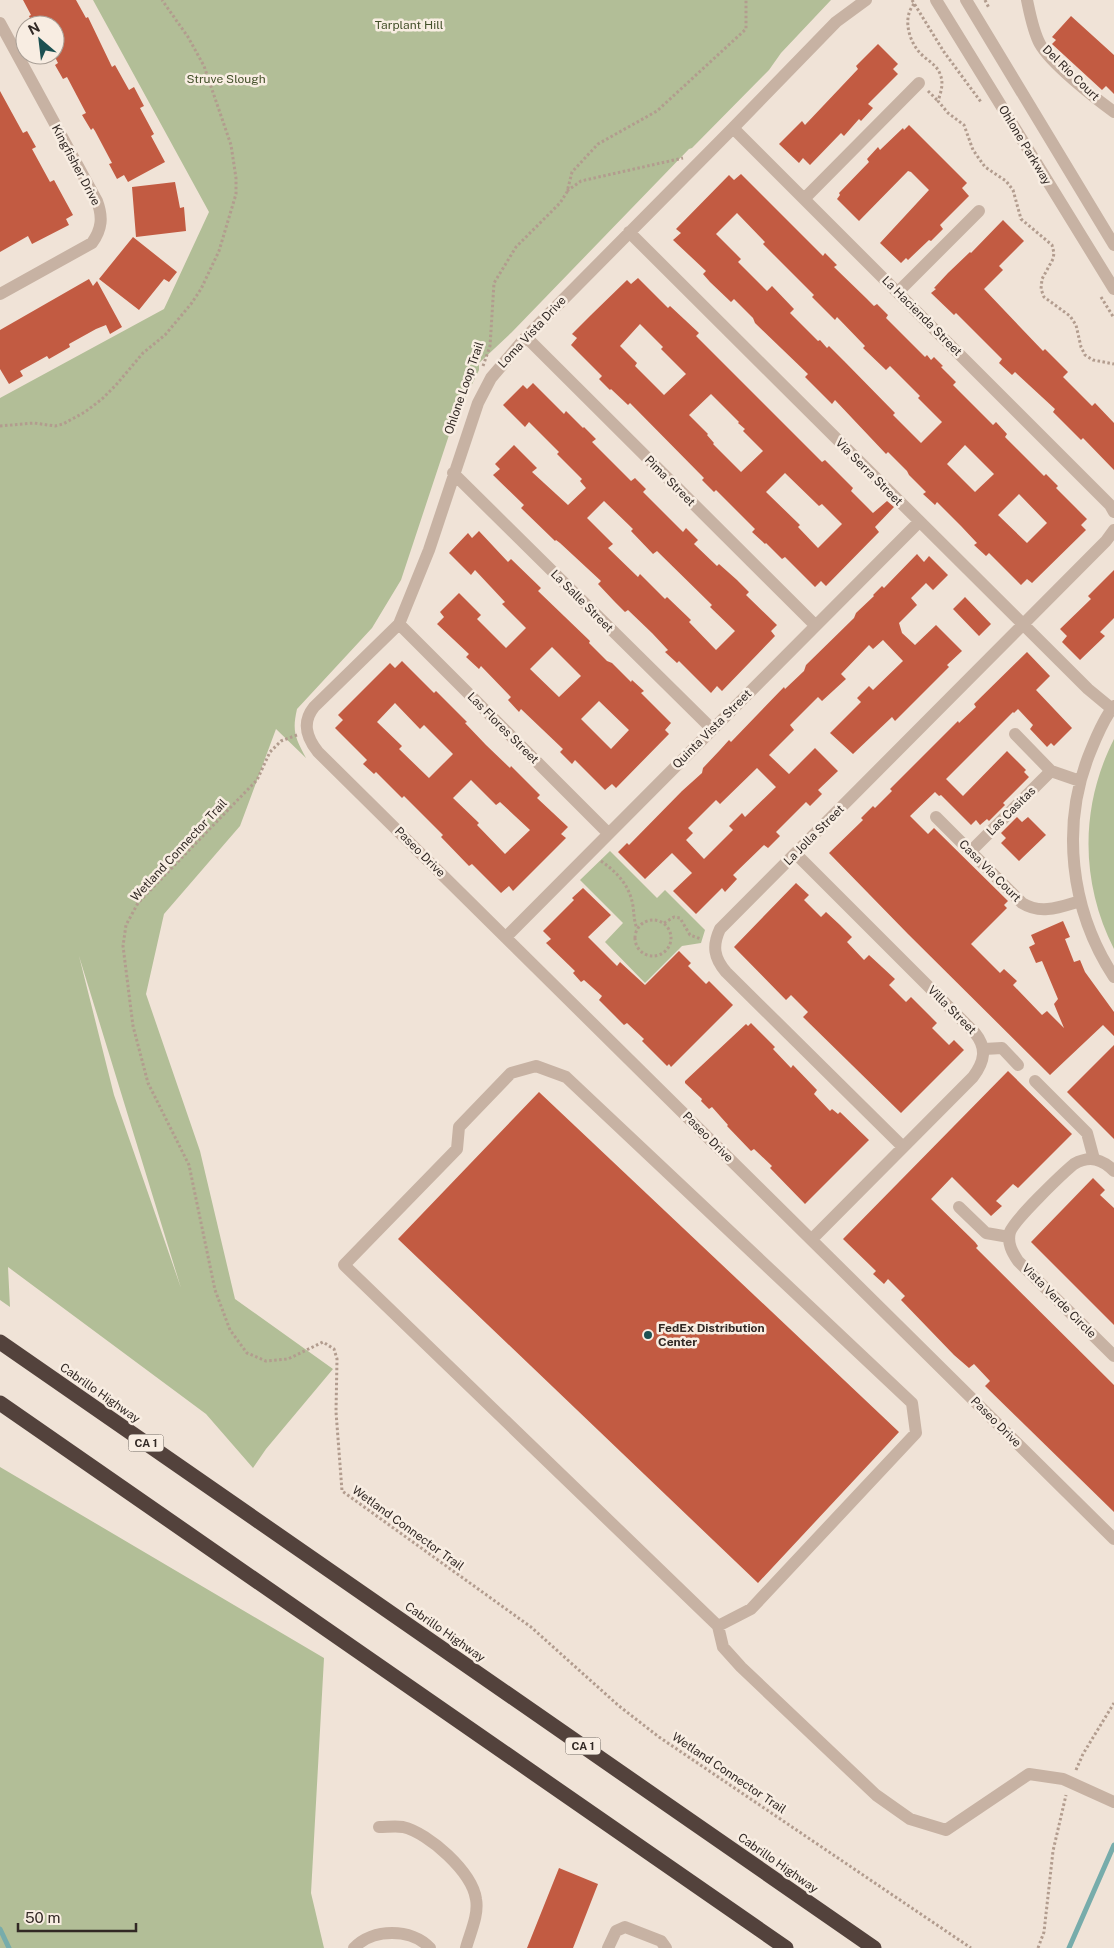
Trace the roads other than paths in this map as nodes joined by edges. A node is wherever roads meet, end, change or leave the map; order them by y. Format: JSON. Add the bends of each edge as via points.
{"nodes":[{"id":1,"x":866,"y":0,"type":"edge"},
{"id":2,"x":936,"y":0,"type":"edge"},
{"id":3,"x":966,"y":0,"type":"edge"},
{"id":4,"x":1027,"y":0,"type":"edge"},
{"id":5,"x":0,"y":24,"type":"edge"},
{"id":6,"x":3,"y":38,"type":"edge"},
{"id":7,"x":919,"y":83,"type":"dead end"},
{"id":8,"x":1114,"y":112,"type":"edge"},
{"id":9,"x":733,"y":128,"type":"junction"},
{"id":10,"x":804,"y":199,"type":"junction"},
{"id":11,"x":980,"y":211,"type":"dead end"},
{"id":12,"x":629,"y":232,"type":"junction"},
{"id":13,"x":1114,"y":245,"type":"edge"},
{"id":14,"x":1114,"y":290,"type":"edge"},
{"id":15,"x":898,"y":292,"type":"junction"},
{"id":16,"x":0,"y":294,"type":"edge"},
{"id":17,"x":526,"y":336,"type":"junction"},
{"id":18,"x":453,"y":473,"type":"junction"},
{"id":19,"x":1112,"y":508,"type":"edge"},
{"id":20,"x":918,"y":522,"type":"junction"},
{"id":21,"x":1114,"y":530,"type":"edge"},
{"id":22,"x":399,"y":624,"type":"junction"},
{"id":23,"x":815,"y":625,"type":"junction"},
{"id":24,"x":1023,"y":625,"type":"junction"},
{"id":25,"x":1113,"y":707,"type":"edge"},
{"id":26,"x":712,"y":729,"type":"junction"},
{"id":27,"x":307,"y":732,"type":"joint"},
{"id":28,"x":1015,"y":734,"type":"dead end"},
{"id":29,"x":1051,"y":771,"type":"junction"},
{"id":30,"x":1080,"y":781,"type":"junction"},
{"id":31,"x":936,"y":817,"type":"dead end"},
{"id":32,"x":608,"y":833,"type":"junction"},
{"id":33,"x":971,"y":851,"type":"junction"},
{"id":34,"x":796,"y":854,"type":"junction"},
{"id":35,"x":1080,"y":901,"type":"junction"},
{"id":36,"x":506,"y":937,"type":"junction"},
{"id":37,"x":1114,"y":977,"type":"edge"},
{"id":38,"x":984,"y":1049,"type":"junction"},
{"id":39,"x":1018,"y":1065,"type":"dead end"},
{"id":40,"x":1035,"y":1081,"type":"dead end"},
{"id":41,"x":903,"y":1146,"type":"junction"},
{"id":42,"x":1094,"y":1159,"type":"junction"},
{"id":43,"x":1114,"y":1171,"type":"edge"},
{"id":44,"x":959,"y":1207,"type":"dead end"},
{"id":45,"x":1009,"y":1237,"type":"junction"},
{"id":46,"x":812,"y":1240,"type":"junction"},
{"id":47,"x":0,"y":1342,"type":"edge"},
{"id":48,"x":1114,"y":1356,"type":"edge"},
{"id":49,"x":0,"y":1402,"type":"edge"},
{"id":50,"x":1114,"y":1539,"type":"edge"},
{"id":51,"x":718,"y":1626,"type":"junction"},
{"id":52,"x":1114,"y":1802,"type":"edge"},
{"id":53,"x":380,"y":1827,"type":"dead end"},
{"id":54,"x":354,"y":1948,"type":"edge"},
{"id":55,"x":430,"y":1948,"type":"edge"},
{"id":56,"x":466,"y":1948,"type":"edge"},
{"id":57,"x":608,"y":1948,"type":"edge"},
{"id":58,"x":666,"y":1948,"type":"edge"},
{"id":59,"x":786,"y":1948,"type":"edge"},
{"id":60,"x":874,"y":1948,"type":"edge"}],
"edges":[{"from":1,"to":9,"type":"street","name":"Loma Vista Drive","via":[[836,22]]},
{"from":2,"to":14,"type":"street","name":"Ohlone Parkway"},
{"from":3,"to":13,"type":"street","name":"Ohlone Parkway"},
{"from":4,"to":8,"type":"street","name":"Del Rio Court","via":[[1037,39],[1044,50]]},
{"from":5,"to":6,"type":"street","name":"Kingfisher Drive"},
{"from":6,"to":16,"type":"street","name":"Kingfisher Drive","via":[[102,215],[92,243]]},
{"from":7,"to":10,"type":"street"},
{"from":9,"to":10,"type":"street","name":"La Hacienda Street"},
{"from":9,"to":12,"type":"street","name":"Loma Vista Drive"},
{"from":10,"to":15,"type":"street","name":"La Hacienda Street"},
{"from":11,"to":15,"type":"street"},
{"from":12,"to":17,"type":"street","name":"Loma Vista Drive"},
{"from":12,"to":20,"type":"street","name":"Via Serra Street"},
{"from":15,"to":19,"type":"street","name":"La Hacienda Street"},
{"from":17,"to":18,"type":"street","name":"Loma Vista Drive","via":[[498,367],[484,389]]},
{"from":17,"to":23,"type":"street","name":"Pima Street"},
{"from":18,"to":22,"type":"street","name":"Loma Vista Drive"},
{"from":18,"to":26,"type":"street","name":"La Salle Street"},
{"from":20,"to":23,"type":"street","name":"Quinta Vista Street"},
{"from":20,"to":24,"type":"street","name":"Via Serra Street"},
{"from":21,"to":24,"type":"street","name":"La Jolla Street"},
{"from":22,"to":27,"type":"street","name":"Loma Vista Drive","via":[[314,707],[307,718]]},
{"from":22,"to":32,"type":"street","name":"Las Flores Street"},
{"from":23,"to":26,"type":"street","name":"Quinta Vista Street"},
{"from":24,"to":25,"type":"street","name":"Via Serra Street","via":[[1088,689]]},
{"from":24,"to":34,"type":"street","name":"La Jolla Street"},
{"from":25,"to":30,"type":"street","via":[[1094,742]]},
{"from":26,"to":32,"type":"street","name":"Quinta Vista Street"},
{"from":27,"to":36,"type":"street","name":"Paseo Drive","via":[[318,752]]},
{"from":28,"to":29,"type":"street"},
{"from":29,"to":30,"type":"street"},
{"from":29,"to":33,"type":"street","name":"Las Casitas"},
{"from":30,"to":35,"type":"street","via":[[1072,842]]},
{"from":31,"to":33,"type":"street","name":"Casa Via Court"},
{"from":32,"to":36,"type":"street","name":"Quinta Vista Street"},
{"from":33,"to":35,"type":"street","name":"Casa Via Court","via":[[1029,908],[1047,910]]},
{"from":34,"to":38,"type":"street","name":"Villa Street","via":[[975,1033]]},
{"from":34,"to":41,"type":"street","name":"La Jolla Street","via":[[720,929],[715,944],[716,956],[726,972]]},
{"from":35,"to":37,"type":"street","via":[[1092,938]]},
{"from":36,"to":46,"type":"street","name":"Paseo Drive"},
{"from":38,"to":39,"type":"street","via":[[1002,1048]]},
{"from":38,"to":41,"type":"street","name":"Villa Street","via":[[982,1062],[973,1077]]},
{"from":40,"to":42,"type":"street","via":[[1087,1133]]},
{"from":41,"to":46,"type":"street","name":"Villa Street"},
{"from":42,"to":43,"type":"street","via":[[1101,1160]]},
{"from":42,"to":45,"type":"street","via":[[1080,1160],[1068,1169],[1017,1220]]},
{"from":44,"to":45,"type":"street","via":[[986,1233]]},
{"from":45,"to":48,"type":"street","name":"Vista Verde Circle","via":[[1010,1248],[1018,1261]]},
{"from":46,"to":50,"type":"street","name":"Paseo Drive"},
{"from":47,"to":60,"type":"highway","name":"Cabrillo Highway","number":"CA 1"},
{"from":49,"to":59,"type":"highway"},
{"from":51,"to":51,"type":"street","via":[[344,1265],[457,1149],[458,1127],[511,1073],[536,1066],[566,1077],[912,1403],[916,1433],[751,1609]]},
{"from":51,"to":52,"type":"street","via":[[723,1647],[741,1667],[876,1794],[910,1819],[946,1830],[1029,1774],[1063,1779]]},
{"from":53,"to":56,"type":"street","via":[[403,1827],[424,1836],[440,1848],[470,1882],[476,1899],[474,1922]]},
{"from":54,"to":55,"type":"street","via":[[380,1934],[398,1933],[415,1937]]},
{"from":57,"to":58,"type":"street","via":[[616,1931],[625,1927],[661,1942]]}]}
